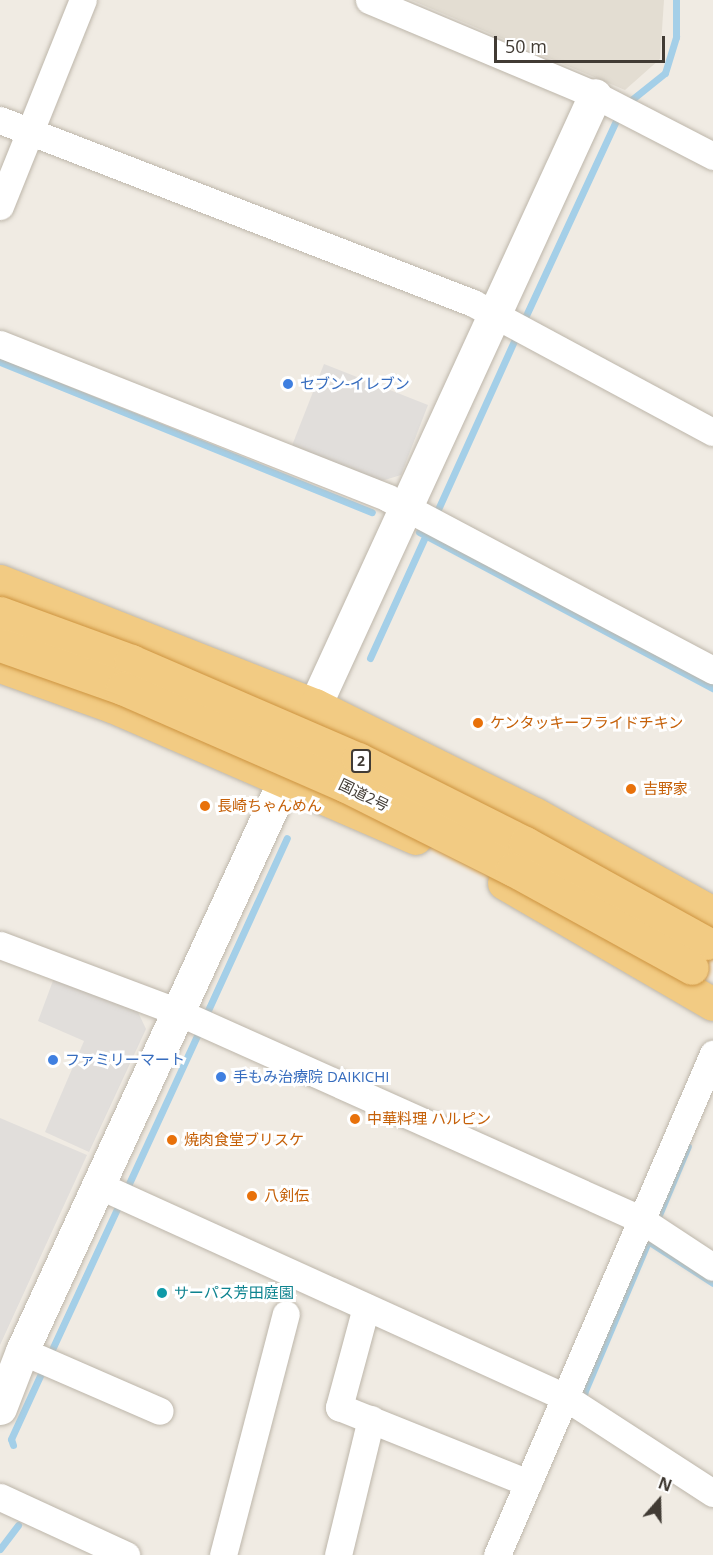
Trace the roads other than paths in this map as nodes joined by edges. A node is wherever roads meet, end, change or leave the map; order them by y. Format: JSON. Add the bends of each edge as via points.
{"nodes":[{"id":1,"x":83,"y":0,"type":"edge"},
{"id":2,"x":375,"y":1,"type":"edge"},
{"id":3,"x":614,"y":105,"type":"junction"},
{"id":4,"x":0,"y":120,"type":"edge"},
{"id":5,"x":29,"y":131,"type":"junction"},
{"id":6,"x":713,"y":156,"type":"edge"},
{"id":7,"x":0,"y":206,"type":"edge"},
{"id":8,"x":512,"y":321,"type":"junction"},
{"id":9,"x":0,"y":344,"type":"edge"},
{"id":10,"x":713,"y":432,"type":"edge"},
{"id":11,"x":424,"y":515,"type":"junction"},
{"id":12,"x":0,"y":581,"type":"edge"},
{"id":13,"x":0,"y":613,"type":"edge"},
{"id":14,"x":0,"y":645,"type":"edge"},
{"id":15,"x":0,"y":666,"type":"edge"},
{"id":16,"x":713,"y":670,"type":"edge"},
{"id":17,"x":315,"y":705,"type":"junction"},
{"id":18,"x":285,"y":779,"type":"junction"},
{"id":19,"x":0,"y":945,"type":"edge"},
{"id":20,"x":707,"y":950,"type":"edge"},
{"id":21,"x":713,"y":1004,"type":"edge"},
{"id":22,"x":194,"y":1019,"type":"junction"},
{"id":23,"x":713,"y":1054,"type":"edge"},
{"id":24,"x":115,"y":1193,"type":"junction"},
{"id":25,"x":649,"y":1226,"type":"junction"},
{"id":26,"x":713,"y":1267,"type":"edge"},
{"id":27,"x":366,"y":1307,"type":"junction"},
{"id":28,"x":286,"y":1314,"type":"dead end"},
{"id":29,"x":38,"y":1358,"type":"junction"},
{"id":30,"x":568,"y":1390,"type":"junction"},
{"id":31,"x":0,"y":1408,"type":"edge"},
{"id":32,"x":160,"y":1411,"type":"dead end"},
{"id":33,"x":371,"y":1419,"type":"junction"},
{"id":34,"x":528,"y":1483,"type":"junction"},
{"id":35,"x":713,"y":1493,"type":"edge"},
{"id":36,"x":0,"y":1497,"type":"edge"},
{"id":37,"x":113,"y":1552,"type":"edge"},
{"id":38,"x":223,"y":1555,"type":"edge"},
{"id":39,"x":338,"y":1555,"type":"edge"},
{"id":40,"x":497,"y":1555,"type":"edge"}],
"edges":[{"from":1,"to":5,"type":"street"},
{"from":2,"to":3,"type":"street"},
{"from":3,"to":6,"type":"street"},
{"from":3,"to":8,"type":"street"},
{"from":4,"to":5,"type":"street"},
{"from":5,"to":7,"type":"street"},
{"from":5,"to":8,"type":"street"},
{"from":8,"to":10,"type":"street"},
{"from":8,"to":11,"type":"street"},
{"from":9,"to":11,"type":"street"},
{"from":11,"to":16,"type":"street"},
{"from":11,"to":17,"type":"street"},
{"from":12,"to":17,"type":"highway"},
{"from":13,"to":20,"type":"highway","name":"国道2号","number":"2","bridge":true,"via":[[141,666],[358,759],[525,843]]},
{"from":14,"to":20,"type":"highway","name":"国道2号","number":"2","bridge":true,"via":[[123,688],[346,786],[512,869]]},
{"from":15,"to":18,"type":"highway","via":[[112,706]]},
{"from":17,"to":18,"type":"street"},
{"from":17,"to":20,"type":"highway","via":[[535,814]]},
{"from":18,"to":21,"type":"highway","via":[[512,887]]},
{"from":18,"to":22,"type":"street"},
{"from":19,"to":22,"type":"street"},
{"from":22,"to":24,"type":"street"},
{"from":22,"to":25,"type":"street"},
{"from":23,"to":25,"type":"street"},
{"from":24,"to":27,"type":"street"},
{"from":24,"to":29,"type":"street"},
{"from":25,"to":26,"type":"street"},
{"from":25,"to":30,"type":"street"},
{"from":27,"to":30,"type":"street"},
{"from":27,"to":33,"type":"street","via":[[339,1407]]},
{"from":28,"to":38,"type":"street"},
{"from":29,"to":31,"type":"street"},
{"from":29,"to":32,"type":"street"},
{"from":30,"to":34,"type":"street"},
{"from":30,"to":35,"type":"street"},
{"from":33,"to":34,"type":"street"},
{"from":33,"to":39,"type":"street"},
{"from":34,"to":40,"type":"street"},
{"from":36,"to":37,"type":"street"}]}
